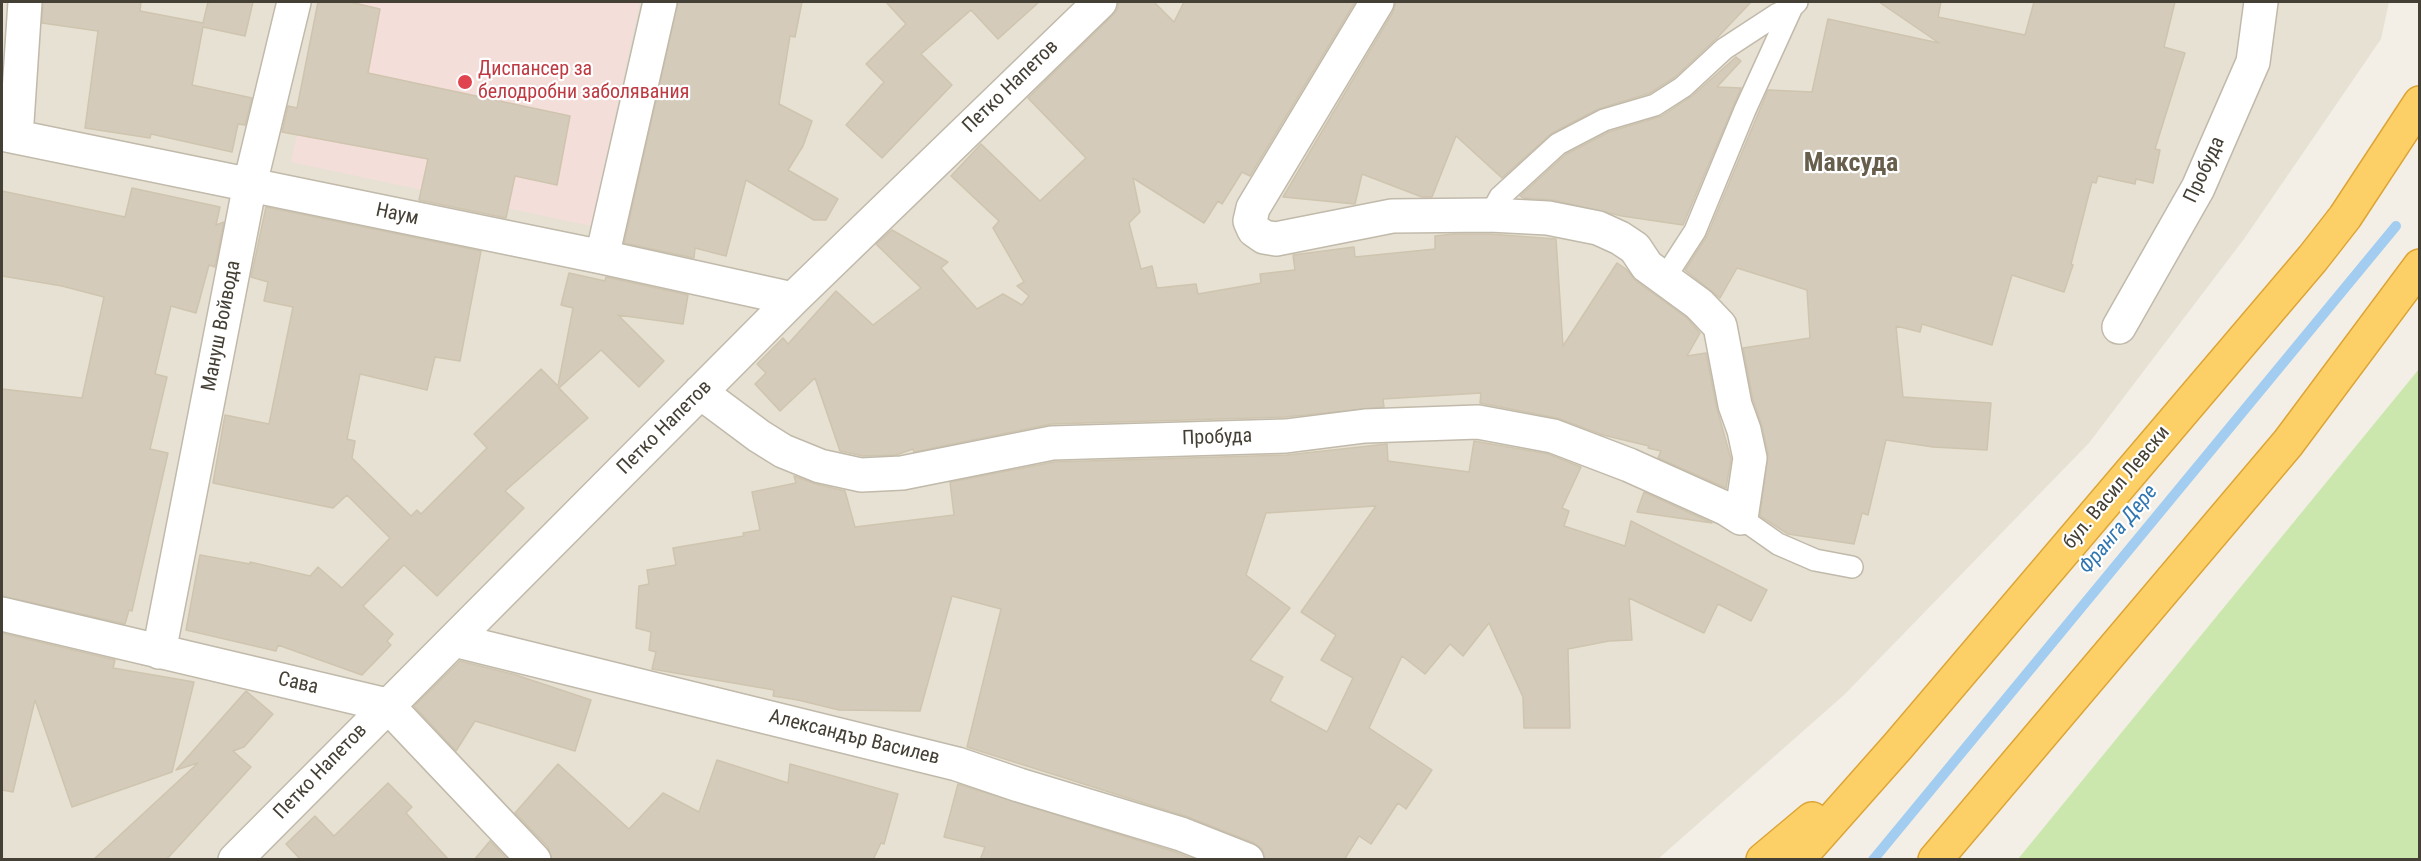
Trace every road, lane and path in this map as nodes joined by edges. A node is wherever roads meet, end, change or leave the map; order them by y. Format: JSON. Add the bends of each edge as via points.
{"nodes":[{"id":1,"x":25,"y":2,"type":"edge"},
{"id":2,"x":294,"y":2,"type":"edge"},
{"id":3,"x":660,"y":2,"type":"edge"},
{"id":4,"x":1100,"y":2,"type":"edge"},
{"id":5,"x":1377,"y":2,"type":"edge"},
{"id":6,"x":2261,"y":2,"type":"edge"},
{"id":7,"x":1795,"y":4,"type":"edge"},
{"id":8,"x":2420,"y":103,"type":"edge"},
{"id":9,"x":9,"y":136,"type":"edge"},
{"id":10,"x":250,"y":184,"type":"junction"},
{"id":11,"x":1490,"y":215,"type":"junction"},
{"id":12,"x":602,"y":257,"type":"junction"},
{"id":13,"x":2420,"y":266,"type":"edge"},
{"id":14,"x":1664,"y":279,"type":"junction"},
{"id":15,"x":793,"y":298,"type":"junction"},
{"id":16,"x":2119,"y":327,"type":"dead end"},
{"id":17,"x":699,"y":392,"type":"junction"},
{"id":18,"x":1741,"y":518,"type":"junction"},
{"id":19,"x":1852,"y":567,"type":"dead end"},
{"id":20,"x":2,"y":614,"type":"edge"},
{"id":21,"x":454,"y":640,"type":"junction"},
{"id":22,"x":159,"y":652,"type":"junction"},
{"id":23,"x":387,"y":705,"type":"junction"},
{"id":24,"x":1898,"y":746,"type":"junction"},
{"id":25,"x":235,"y":860,"type":"edge"},
{"id":26,"x":534,"y":860,"type":"edge"},
{"id":27,"x":1246,"y":860,"type":"edge"},
{"id":28,"x":1763,"y":860,"type":"edge"},
{"id":29,"x":1797,"y":860,"type":"edge"},
{"id":30,"x":1935,"y":860,"type":"edge"}],
"edges":[{"from":1,"to":9,"type":"street"},
{"from":2,"to":10,"type":"street","name":"Mануш Войвода"},
{"from":3,"to":12,"type":"street"},
{"from":4,"to":15,"type":"street","name":"Петко Напетов"},
{"from":5,"to":11,"type":"street","via":[[1253,208],[1250,221],[1254,230],[1276,239],[1392,216]]},
{"from":6,"to":16,"type":"street","name":"Прoбудa","via":[[2253,62],[2224,131],[2198,188]]},
{"from":7,"to":11,"type":"lane","via":[[1724,49],[1683,87],[1655,105],[1604,120],[1558,144],[1500,197]]},
{"from":7,"to":14,"type":"lane","via":[[1745,110],[1695,231]]},
{"from":8,"to":24,"type":"highway","name":"бул. Васил Левски","via":[[2351,209],[2313,258]]},
{"from":9,"to":10,"type":"street","name":"Наум"},
{"from":10,"to":12,"type":"street","name":"Наум"},
{"from":10,"to":22,"type":"street","name":"Mануш Войвода"},
{"from":11,"to":14,"type":"street","via":[[1599,228],[1635,248],[1647,266]]},
{"from":12,"to":15,"type":"street","name":"Наум"},
{"from":13,"to":30,"type":"highway","via":[[2288,443]]},
{"from":14,"to":18,"type":"street","via":[[1699,304],[1719,326],[1750,458]]},
{"from":15,"to":17,"type":"street","name":"Петко Напетов"},
{"from":17,"to":18,"type":"street","name":"Прoбудa","via":[[783,451],[820,466],[861,475],[902,473],[1052,442],[1286,436],[1365,426],[1478,422],[1553,436],[1629,465]]},
{"from":17,"to":21,"type":"street","name":"Петко Напетов"},
{"from":18,"to":19,"type":"lane","via":[[1778,544],[1815,560]]},
{"from":20,"to":22,"type":"street","name":"Сава"},
{"from":21,"to":23,"type":"street","name":"Петко Напетов"},
{"from":21,"to":27,"type":"street","name":"Александър Василев","via":[[957,764],[1181,834]]},
{"from":22,"to":23,"type":"street","name":"Сава"},
{"from":23,"to":25,"type":"street","name":"Петко Напетов"},
{"from":23,"to":26,"type":"street"},
{"from":24,"to":28,"type":"highway"},
{"from":24,"to":29,"type":"highway","name":"бул. Васил Левски"}]}
